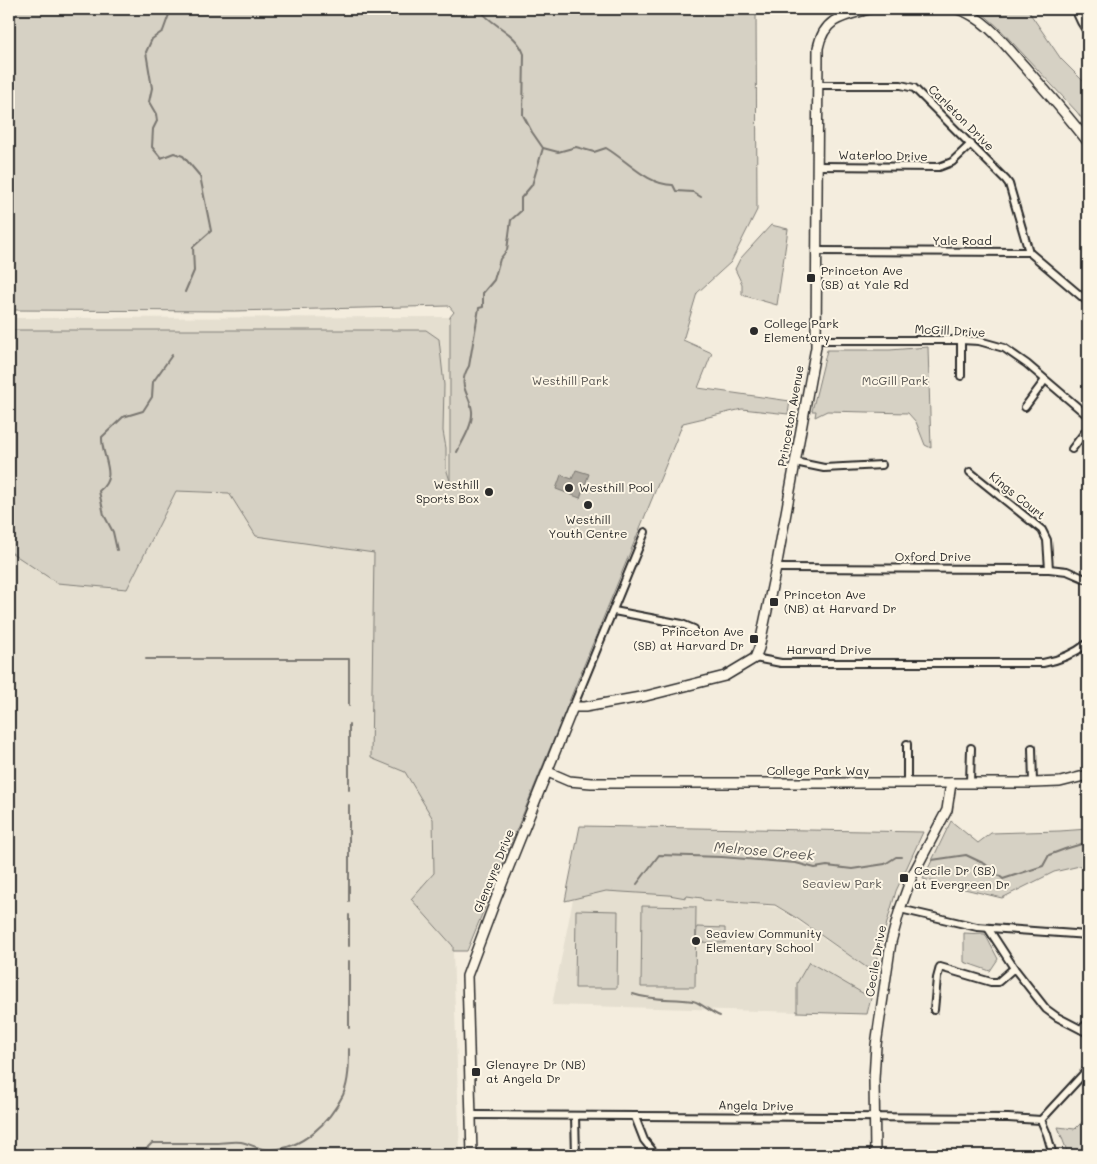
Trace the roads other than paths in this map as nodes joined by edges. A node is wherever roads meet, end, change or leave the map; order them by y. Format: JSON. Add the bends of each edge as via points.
{"nodes":[{"id":1,"x":869,"y":9,"type":"edge"},
{"id":2,"x":958,"y":9,"type":"edge"},
{"id":3,"x":1074,"y":9,"type":"edge"},
{"id":4,"x":1088,"y":33,"type":"edge"},
{"id":5,"x":817,"y":85,"type":"junction"},
{"id":6,"x":1088,"y":142,"type":"edge"},
{"id":7,"x":971,"y":144,"type":"junction"},
{"id":8,"x":817,"y":166,"type":"junction"},
{"id":9,"x":817,"y":251,"type":"junction"},
{"id":10,"x":1029,"y":252,"type":"junction"},
{"id":11,"x":1088,"y":302,"type":"edge"},
{"id":12,"x":816,"y":340,"type":"junction"},
{"id":13,"x":961,"y":340,"type":"junction"},
{"id":14,"x":961,"y":376,"type":"dead end"},
{"id":15,"x":1045,"y":380,"type":"junction"},
{"id":16,"x":1025,"y":407,"type":"dead end"},
{"id":17,"x":1088,"y":416,"type":"edge"},
{"id":18,"x":1088,"y":428,"type":"edge"},
{"id":19,"x":1072,"y":449,"type":"dead end"},
{"id":20,"x":795,"y":462,"type":"junction"},
{"id":21,"x":882,"y":464,"type":"dead end"},
{"id":22,"x":970,"y":472,"type":"dead end"},
{"id":23,"x":645,"y":532,"type":"dead end"},
{"id":24,"x":776,"y":568,"type":"junction"},
{"id":25,"x":1049,"y":569,"type":"junction"},
{"id":26,"x":1088,"y":580,"type":"edge"},
{"id":27,"x":614,"y":610,"type":"junction"},
{"id":28,"x":694,"y":629,"type":"dead end"},
{"id":29,"x":1088,"y":643,"type":"edge"},
{"id":30,"x":755,"y":658,"type":"junction"},
{"id":31,"x":573,"y":707,"type":"junction"},
{"id":32,"x":907,"y":744,"type":"dead end"},
{"id":33,"x":971,"y":748,"type":"dead end"},
{"id":34,"x":1032,"y":748,"type":"dead end"},
{"id":35,"x":548,"y":772,"type":"junction"},
{"id":36,"x":1088,"y":775,"type":"edge"},
{"id":37,"x":907,"y":783,"type":"junction"},
{"id":38,"x":970,"y":783,"type":"junction"},
{"id":39,"x":950,"y":784,"type":"junction"},
{"id":40,"x":1032,"y":784,"type":"junction"},
{"id":41,"x":900,"y":908,"type":"junction"},
{"id":42,"x":988,"y":928,"type":"junction"},
{"id":43,"x":1088,"y":935,"type":"edge"},
{"id":44,"x":1014,"y":968,"type":"junction"},
{"id":45,"x":934,"y":1010,"type":"dead end"},
{"id":46,"x":1088,"y":1022,"type":"edge"},
{"id":47,"x":1081,"y":1029,"type":"junction"},
{"id":48,"x":1088,"y":1033,"type":"edge"},
{"id":49,"x":1088,"y":1069,"type":"edge"},
{"id":50,"x":470,"y":1115,"type":"junction"},
{"id":51,"x":575,"y":1116,"type":"junction"},
{"id":52,"x":635,"y":1117,"type":"junction"},
{"id":53,"x":874,"y":1118,"type":"junction"},
{"id":54,"x":1040,"y":1120,"type":"junction"},
{"id":55,"x":472,"y":1155,"type":"edge"},
{"id":56,"x":576,"y":1155,"type":"edge"},
{"id":57,"x":656,"y":1155,"type":"edge"},
{"id":58,"x":875,"y":1155,"type":"edge"},
{"id":59,"x":1053,"y":1155,"type":"edge"}],
"edges":[{"from":1,"to":5,"type":"street","name":"Princeton Avenue","via":[[844,15],[827,27],[818,48]]},
{"from":2,"to":6,"type":"street","via":[[973,16],[994,34]]},
{"from":3,"to":4,"type":"street"},
{"from":5,"to":7,"type":"street","name":"Carleton Drive","via":[[910,86]]},
{"from":5,"to":8,"type":"street","name":"Princeton Avenue"},
{"from":7,"to":8,"type":"street","name":"Waterloo Drive","via":[[952,162],[940,168]]},
{"from":7,"to":10,"type":"street","name":"Carleton Drive","via":[[1009,184]]},
{"from":8,"to":9,"type":"street","name":"Princeton Avenue"},
{"from":9,"to":10,"type":"street","name":"Yale Road"},
{"from":9,"to":12,"type":"street","name":"Princeton Avenue"},
{"from":10,"to":11,"type":"street"},
{"from":12,"to":13,"type":"street","name":"McGill Drive"},
{"from":12,"to":20,"type":"street","name":"Princeton Avenue"},
{"from":13,"to":14,"type":"street"},
{"from":13,"to":15,"type":"street","name":"McGill Drive","via":[[1004,348]]},
{"from":15,"to":16,"type":"street"},
{"from":15,"to":17,"type":"street","name":"McGill Drive"},
{"from":18,"to":19,"type":"street"},
{"from":20,"to":21,"type":"street","via":[[824,468]]},
{"from":20,"to":24,"type":"street","name":"Princeton Avenue"},
{"from":22,"to":25,"type":"street","name":"Kings Court","via":[[1045,534],[1049,546]]},
{"from":23,"to":27,"type":"street","name":"Glenayre Drive"},
{"from":24,"to":25,"type":"street","name":"Oxford Drive"},
{"from":24,"to":30,"type":"street","name":"Princeton Avenue"},
{"from":25,"to":26,"type":"street","name":"Oxford Drive","via":[[1067,571]]},
{"from":27,"to":28,"type":"street"},
{"from":27,"to":31,"type":"street","name":"Glenayre Drive"},
{"from":29,"to":30,"type":"street","name":"Harvard Drive","via":[[1061,660],[1043,663],[781,663]]},
{"from":30,"to":31,"type":"street","via":[[725,676],[646,696]]},
{"from":31,"to":35,"type":"street","name":"Glenayre Drive"},
{"from":32,"to":37,"type":"street"},
{"from":33,"to":38,"type":"street"},
{"from":34,"to":40,"type":"street"},
{"from":35,"to":37,"type":"street","name":"College Park Way","via":[[569,781],[591,783]]},
{"from":35,"to":50,"type":"street","name":"Glenayre Drive","via":[[467,976]]},
{"from":36,"to":40,"type":"street","name":"College Park Way"},
{"from":37,"to":39,"type":"street","name":"College Park Way"},
{"from":38,"to":39,"type":"street","name":"College Park Way"},
{"from":38,"to":40,"type":"street","name":"College Park Way"},
{"from":39,"to":41,"type":"street","name":"Cecile Drive","via":[[947,810],[918,861]]},
{"from":41,"to":42,"type":"street"},
{"from":41,"to":53,"type":"street","name":"Cecile Drive","via":[[888,957],[878,1025]]},
{"from":42,"to":43,"type":"street"},
{"from":42,"to":44,"type":"street"},
{"from":44,"to":45,"type":"street","via":[[998,982],[991,982],[940,967]]},
{"from":44,"to":47,"type":"street","via":[[1046,1009]]},
{"from":46,"to":47,"type":"street"},
{"from":47,"to":48,"type":"street"},
{"from":49,"to":54,"type":"street"},
{"from":50,"to":51,"type":"street","name":"Angela Drive"},
{"from":50,"to":55,"type":"street","name":"Glenayre Drive"},
{"from":51,"to":52,"type":"street","name":"Angela Drive"},
{"from":51,"to":56,"type":"street"},
{"from":52,"to":53,"type":"street","name":"Angela Drive"},
{"from":52,"to":57,"type":"street","via":[[644,1140]]},
{"from":53,"to":54,"type":"street","name":"Angela Drive"},
{"from":53,"to":58,"type":"street","name":"Cecile Drive"},
{"from":54,"to":59,"type":"street"}]}
